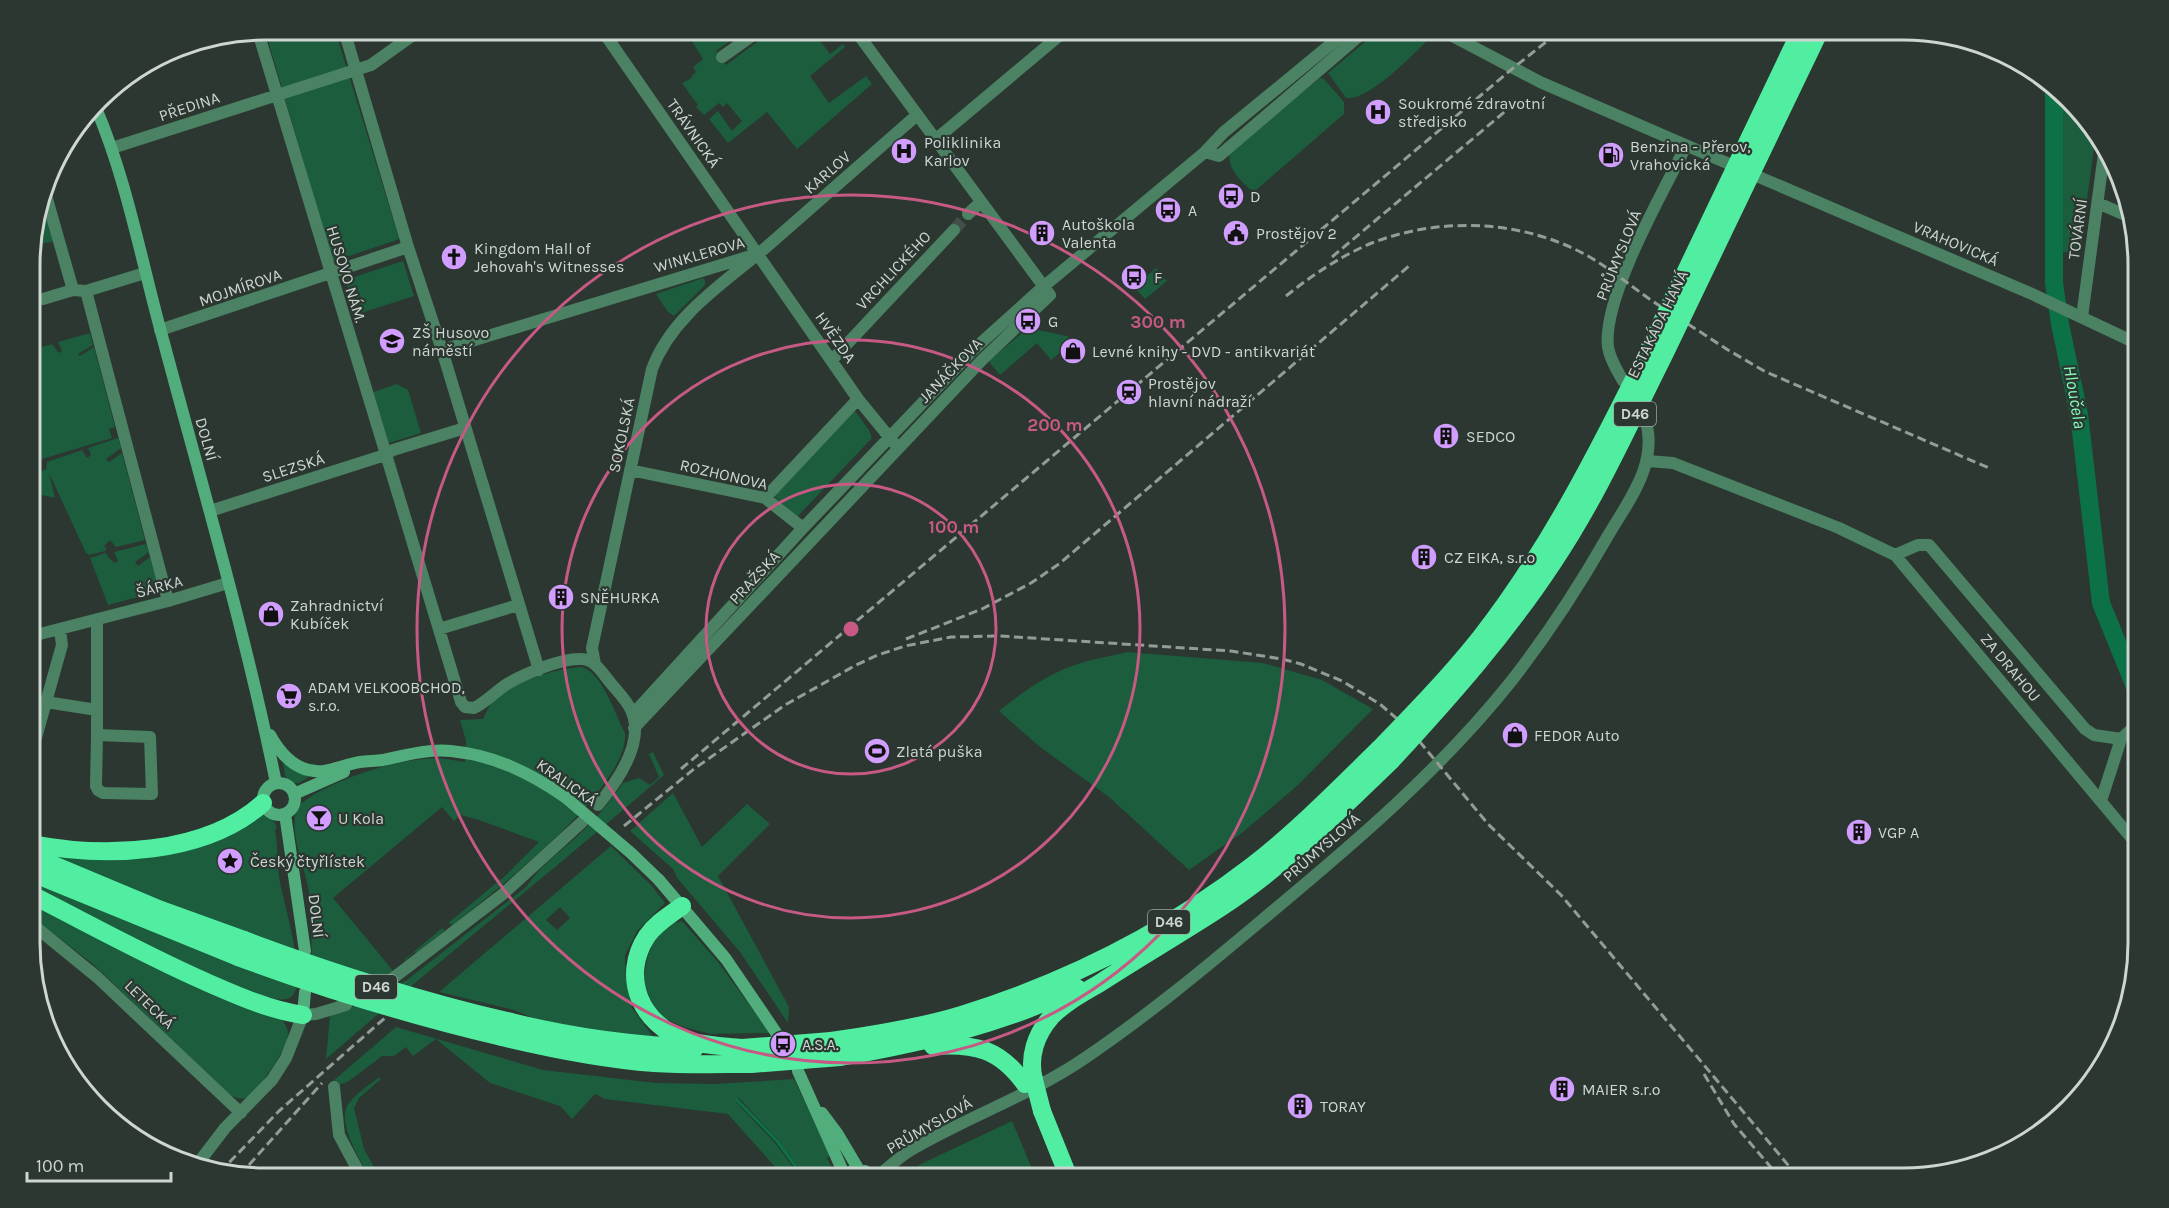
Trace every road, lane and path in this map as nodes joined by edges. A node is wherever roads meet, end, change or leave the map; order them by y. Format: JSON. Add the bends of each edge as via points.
{"nodes":[{"id":1,"x":261,"y":40,"type":"edge"},
{"id":2,"x":347,"y":40,"type":"edge"},
{"id":3,"x":407,"y":40,"type":"edge"},
{"id":4,"x":609,"y":40,"type":"edge"},
{"id":5,"x":746,"y":40,"type":"edge"},
{"id":6,"x":862,"y":40,"type":"edge"},
{"id":7,"x":1054,"y":40,"type":"edge"},
{"id":8,"x":1336,"y":40,"type":"edge"},
{"id":9,"x":1354,"y":40,"type":"edge"},
{"id":10,"x":1460,"y":40,"type":"edge"},
{"id":11,"x":1796,"y":40,"type":"edge"},
{"id":12,"x":1815,"y":40,"type":"edge"},
{"id":13,"x":722,"y":57,"type":"dead end"},
{"id":14,"x":356,"y":70,"type":"junction"},
{"id":15,"x":277,"y":95,"type":"junction"},
{"id":16,"x":99,"y":115,"type":"edge"},
{"id":17,"x":917,"y":116,"type":"junction"},
{"id":18,"x":935,"y":140,"type":"junction"},
{"id":19,"x":1686,"y":146,"type":"junction"},
{"id":20,"x":112,"y":148,"type":"junction"},
{"id":21,"x":1205,"y":152,"type":"junction"},
{"id":22,"x":2103,"y":162,"type":"edge"},
{"id":23,"x":1727,"y":163,"type":"dead end"},
{"id":24,"x":1759,"y":177,"type":"dead end"},
{"id":25,"x":981,"y":202,"type":"junction"},
{"id":26,"x":2098,"y":203,"type":"junction"},
{"id":27,"x":49,"y":204,"type":"edge"},
{"id":28,"x":968,"y":214,"type":"tunnel mouth"},
{"id":29,"x":2122,"y":214,"type":"edge"},
{"id":30,"x":954,"y":230,"type":"tunnel mouth"},
{"id":31,"x":408,"y":247,"type":"junction"},
{"id":32,"x":759,"y":254,"type":"junction"},
{"id":33,"x":145,"y":273,"type":"junction"},
{"id":34,"x":330,"y":273,"type":"junction"},
{"id":35,"x":79,"y":291,"type":"junction"},
{"id":36,"x":1046,"y":291,"type":"junction"},
{"id":37,"x":43,"y":299,"type":"dead end"},
{"id":38,"x":2082,"y":317,"type":"junction"},
{"id":39,"x":160,"y":330,"type":"junction"},
{"id":40,"x":2128,"y":339,"type":"edge"},
{"id":41,"x":442,"y":350,"type":"junction"},
{"id":42,"x":972,"y":351,"type":"junction"},
{"id":43,"x":832,"y":360,"type":"junction"},
{"id":44,"x":982,"y":360,"type":"junction"},
{"id":45,"x":1623,"y":381,"type":"dead end"},
{"id":46,"x":858,"y":399,"type":"junction"},
{"id":47,"x":915,"y":411,"type":"junction"},
{"id":48,"x":1644,"y":416,"type":"dead end"},
{"id":49,"x":465,"y":429,"type":"junction"},
{"id":50,"x":890,"y":436,"type":"junction"},
{"id":51,"x":897,"y":449,"type":"junction"},
{"id":52,"x":385,"y":455,"type":"junction"},
{"id":53,"x":1648,"y":461,"type":"junction"},
{"id":54,"x":630,"y":470,"type":"junction"},
{"id":55,"x":765,"y":498,"type":"junction"},
{"id":56,"x":210,"y":511,"type":"junction"},
{"id":57,"x":803,"y":528,"type":"junction"},
{"id":58,"x":1895,"y":555,"type":"junction"},
{"id":59,"x":228,"y":583,"type":"junction"},
{"id":60,"x":168,"y":601,"type":"junction"},
{"id":61,"x":518,"y":605,"type":"junction"},
{"id":62,"x":97,"y":619,"type":"junction"},
{"id":63,"x":439,"y":628,"type":"junction"},
{"id":64,"x":60,"y":630,"type":"junction"},
{"id":65,"x":40,"y":634,"type":"edge"},
{"id":66,"x":595,"y":664,"type":"junction"},
{"id":67,"x":539,"y":670,"type":"junction"},
{"id":68,"x":46,"y":702,"type":"junction"},
{"id":69,"x":97,"y":710,"type":"junction"},
{"id":70,"x":633,"y":714,"type":"junction"},
{"id":71,"x":263,"y":722,"type":"junction"},
{"id":72,"x":40,"y":723,"type":"edge"},
{"id":73,"x":634,"y":728,"type":"junction"},
{"id":74,"x":2128,"y":732,"type":"edge"},
{"id":75,"x":97,"y":735,"type":"junction"},
{"id":76,"x":2121,"y":739,"type":"junction"},
{"id":77,"x":1385,"y":755,"type":"junction"},
{"id":78,"x":382,"y":760,"type":"junction"},
{"id":79,"x":276,"y":783,"type":"junction"},
{"id":80,"x":294,"y":794,"type":"junction"},
{"id":81,"x":2101,"y":801,"type":"junction"},
{"id":82,"x":263,"y":803,"type":"junction"},
{"id":83,"x":598,"y":805,"type":"dead end"},
{"id":84,"x":285,"y":814,"type":"junction"},
{"id":85,"x":582,"y":822,"type":"dead end"},
{"id":86,"x":2128,"y":834,"type":"edge"},
{"id":87,"x":40,"y":845,"type":"edge"},
{"id":88,"x":40,"y":859,"type":"edge"},
{"id":89,"x":40,"y":876,"type":"edge"},
{"id":90,"x":40,"y":899,"type":"edge"},
{"id":91,"x":682,"y":906,"type":"junction"},
{"id":92,"x":40,"y":931,"type":"edge"},
{"id":93,"x":241,"y":949,"type":"junction"},
{"id":94,"x":304,"y":951,"type":"dead end"},
{"id":95,"x":1135,"y":960,"type":"junction"},
{"id":96,"x":392,"y":979,"type":"dead end"},
{"id":97,"x":305,"y":992,"type":"dead end"},
{"id":98,"x":346,"y":1005,"type":"dead end"},
{"id":99,"x":303,"y":1015,"type":"junction"},
{"id":100,"x":507,"y":1030,"type":"junction"},
{"id":101,"x":779,"y":1037,"type":"dead end"},
{"id":102,"x":742,"y":1048,"type":"junction"},
{"id":103,"x":836,"y":1049,"type":"junction"},
{"id":104,"x":884,"y":1049,"type":"junction"},
{"id":105,"x":798,"y":1071,"type":"dead end"},
{"id":106,"x":1029,"y":1082,"type":"junction"},
{"id":107,"x":334,"y":1087,"type":"dead end"},
{"id":108,"x":812,"y":1098,"type":"junction"},
{"id":109,"x":241,"y":1113,"type":"junction"},
{"id":110,"x":202,"y":1158,"type":"edge"},
{"id":111,"x":357,"y":1168,"type":"edge"},
{"id":112,"x":840,"y":1168,"type":"edge"},
{"id":113,"x":858,"y":1168,"type":"edge"},
{"id":114,"x":888,"y":1168,"type":"edge"},
{"id":115,"x":1065,"y":1168,"type":"edge"}],
"edges":[{"from":1,"to":15,"type":"street","name":"HUSOVO NÁM."},
{"from":2,"to":14,"type":"street"},
{"from":3,"to":14,"type":"street","name":"PŘEDINA","via":[[377,62]]},
{"from":4,"to":32,"type":"street","name":"TRÁVNICKÁ"},
{"from":5,"to":13,"type":"street"},
{"from":6,"to":17,"type":"street"},
{"from":7,"to":18,"type":"street"},
{"from":8,"to":21,"type":"street","name":"JANÁČKOVA"},
{"from":9,"to":21,"type":"street","via":[[1219,156]]},
{"from":10,"to":19,"type":"street","via":[[1540,82]]},
{"from":11,"to":77,"type":"highway","name":"ESTAKÁDA HANÁ","number":"D46","bridge":true,"via":[[1623,402],[1561,518],[1480,637]]},
{"from":12,"to":77,"type":"highway","name":"ESTAKÁDA HANÁ","number":"D46","bridge":true,"via":[[1623,437],[1576,525],[1527,601],[1454,694]]},
{"from":14,"to":15,"type":"street","name":"PŘEDINA"},
{"from":14,"to":31,"type":"street"},
{"from":15,"to":20,"type":"street","name":"PŘEDINA"},
{"from":15,"to":34,"type":"street","name":"HUSOVO NÁM."},
{"from":16,"to":20,"type":"main road","name":"DOLNÍ"},
{"from":17,"to":18,"type":"street"},
{"from":17,"to":32,"type":"street","name":"KARLOV"},
{"from":18,"to":25,"type":"street"},
{"from":19,"to":23,"type":"street"},
{"from":19,"to":45,"type":"street","name":"PRŮMYSLOVÁ","via":[[1615,299],[1608,348]]},
{"from":20,"to":33,"type":"main road","name":"DOLNÍ"},
{"from":21,"to":36,"type":"street","name":"JANÁČKOVA"},
{"from":22,"to":26,"type":"street","name":"TOVÁRNÍ"},
{"from":24,"to":38,"type":"street","name":"VRAHOVICKÁ"},
{"from":25,"to":28,"type":"street"},
{"from":25,"to":36,"type":"street"},
{"from":26,"to":29,"type":"street"},
{"from":26,"to":38,"type":"street","name":"TOVÁRNÍ"},
{"from":27,"to":35,"type":"street"},
{"from":30,"to":43,"type":"street","name":"VRCHLICKÉHO"},
{"from":31,"to":34,"type":"street","name":"MOJMÍROVA"},
{"from":31,"to":41,"type":"street"},
{"from":32,"to":41,"type":"street","name":"WINKLEROVA"},
{"from":32,"to":43,"type":"street","name":"HVĚZDA"},
{"from":32,"to":54,"type":"street","name":"SOKOLSKÁ","via":[[714,290],[666,340],[652,369]]},
{"from":33,"to":35,"type":"street"},
{"from":33,"to":39,"type":"main road","name":"DOLNÍ"},
{"from":34,"to":39,"type":"street","name":"MOJMÍROVA"},
{"from":34,"to":52,"type":"street","name":"HUSOVO NÁM."},
{"from":35,"to":37,"type":"street"},
{"from":35,"to":60,"type":"street"},
{"from":36,"to":42,"type":"street","name":"JANÁČKOVA"},
{"from":36,"to":44,"type":"street","name":"JANÁČKOVA"},
{"from":38,"to":40,"type":"street","name":"VRAHOVICKÁ"},
{"from":39,"to":56,"type":"main road","name":"DOLNÍ"},
{"from":41,"to":49,"type":"street"},
{"from":42,"to":44,"type":"street"},
{"from":42,"to":47,"type":"street","name":"JANÁČKOVA"},
{"from":43,"to":46,"type":"street","name":"HVĚZDA"},
{"from":44,"to":51,"type":"street","name":"JANÁČKOVA"},
{"from":46,"to":50,"type":"street","name":"HVĚZDA"},
{"from":46,"to":55,"type":"street"},
{"from":47,"to":50,"type":"street","name":"JANÁČKOVA"},
{"from":47,"to":51,"type":"street","name":"JANÁČKOVA"},
{"from":48,"to":53,"type":"street","name":"PRŮMYSLOVÁ"},
{"from":49,"to":52,"type":"street","name":"SLEZSKÁ"},
{"from":49,"to":61,"type":"street"},
{"from":50,"to":51,"type":"street","name":"HVĚZDA"},
{"from":50,"to":57,"type":"street","name":"JANÁČKOVA"},
{"from":51,"to":73,"type":"street","name":"PRAŽSKÁ"},
{"from":52,"to":56,"type":"street","name":"SLEZSKÁ"},
{"from":52,"to":63,"type":"street","name":"HUSOVO NÁM."},
{"from":53,"to":58,"type":"street","name":"ZA DRAHOU","via":[[1673,463],[1839,528]]},
{"from":53,"to":114,"type":"street","name":"PRŮMYSLOVÁ","via":[[1598,554],[1543,638],[1512,680],[1414,788],[1170,996],[1083,1060],[910,1151]]},
{"from":54,"to":55,"type":"street","name":"ROZHONOVA"},
{"from":54,"to":66,"type":"street","name":"SOKOLSKÁ","via":[[592,648]]},
{"from":55,"to":57,"type":"street","name":"ROZHONOVA"},
{"from":56,"to":59,"type":"main road","name":"DOLNÍ"},
{"from":57,"to":70,"type":"street","name":"PRAŽSKÁ"},
{"from":58,"to":76,"type":"street","name":"ZA DRAHOU","via":[[1918,545],[1929,545],[2074,717],[2094,735]]},
{"from":58,"to":81,"type":"street","name":"ZA DRAHOU"},
{"from":59,"to":60,"type":"street","name":"ŠÁRKA"},
{"from":59,"to":71,"type":"main road","name":"DOLNÍ"},
{"from":60,"to":62,"type":"street","name":"ŠÁRKA"},
{"from":61,"to":63,"type":"street"},
{"from":61,"to":67,"type":"street"},
{"from":62,"to":64,"type":"street","name":"ŠÁRKA"},
{"from":62,"to":69,"type":"street"},
{"from":63,"to":67,"type":"street","name":"HUSOVO NÁM.","via":[[465,707],[474,708],[507,684]]},
{"from":64,"to":65,"type":"street","name":"ŠÁRKA"},
{"from":64,"to":68,"type":"street","via":[[62,645]]},
{"from":66,"to":67,"type":"street","via":[[579,659]]},
{"from":66,"to":70,"type":"street"},
{"from":68,"to":69,"type":"street"},
{"from":68,"to":72,"type":"street"},
{"from":69,"to":75,"type":"street"},
{"from":70,"to":73,"type":"street"},
{"from":71,"to":78,"type":"main road","name":"KRALICKÁ","via":[[282,754],[303,768],[323,771]]},
{"from":71,"to":79,"type":"main road","name":"DOLNÍ"},
{"from":73,"to":83,"type":"street","via":[[627,764]]},
{"from":74,"to":76,"type":"street"},
{"from":75,"to":75,"type":"street","via":[[98,790],[152,794],[150,737]]},
{"from":76,"to":81,"type":"street"},
{"from":77,"to":95,"type":"highway","number":"D46","via":[[1328,822],[1264,876]]},
{"from":77,"to":103,"type":"highway","number":"D46","via":[[1252,865],[1182,915],[1129,945],[1013,997]]},
{"from":78,"to":80,"type":"main road"},
{"from":78,"to":91,"type":"main road","name":"KRALICKÁ","bridge":true,"via":[[437,751],[479,756],[523,771],[565,797],[623,846]]},
{"from":79,"to":80,"type":"main road","via":[[287,785]]},
{"from":79,"to":82,"type":"main road","via":[[266,790]]},
{"from":80,"to":84,"type":"main road","via":[[294,806]]},
{"from":81,"to":86,"type":"street","name":"ZA DRAHOU"},
{"from":82,"to":84,"type":"main road","via":[[270,812]]},
{"from":82,"to":87,"type":"highway","via":[[246,817],[216,831],[146,850],[85,851]]},
{"from":84,"to":94,"type":"main road","name":"DOLNÍ"},
{"from":85,"to":96,"type":"street","via":[[503,894]]},
{"from":88,"to":93,"type":"highway","number":"D46","via":[[161,910]]},
{"from":89,"to":93,"type":"highway","number":"D46"},
{"from":90,"to":99,"type":"highway","via":[[198,978],[251,1001]]},
{"from":91,"to":101,"type":"main road","name":"KRALICKÁ","via":[[726,959]]},
{"from":91,"to":102,"type":"highway","via":[[661,921],[644,942],[635,969],[638,996],[651,1018],[676,1036]]},
{"from":92,"to":109,"type":"street","name":"LETECKÁ","via":[[97,977]]},
{"from":93,"to":100,"type":"highway","number":"D46","bridge":true,"via":[[319,987],[438,1022]]},
{"from":95,"to":104,"type":"highway","number":"D46","via":[[1068,993],[1008,1015],[965,1030]]},
{"from":95,"to":106,"type":"highway","via":[[1064,1006],[1047,1022],[1032,1054]]},
{"from":97,"to":99,"type":"main road"},
{"from":98,"to":99,"type":"street"},
{"from":99,"to":109,"type":"street","via":[[281,1066]]},
{"from":100,"to":102,"type":"highway","number":"D46","via":[[554,1032],[656,1046]]},
{"from":100,"to":103,"type":"highway","number":"D46","bridge":true,"via":[[549,1048],[655,1063],[752,1064]]},
{"from":102,"to":103,"type":"highway","number":"D46","bridge":true},
{"from":103,"to":104,"type":"highway","number":"D46"},
{"from":104,"to":106,"type":"highway","via":[[975,1047],[1005,1061]]},
{"from":105,"to":108,"type":"main road"},
{"from":106,"to":115,"type":"highway","bridge":true},
{"from":107,"to":111,"type":"street","via":[[339,1135]]},
{"from":108,"to":112,"type":"main road"},
{"from":108,"to":113,"type":"main road"},
{"from":109,"to":110,"type":"street"}]}
